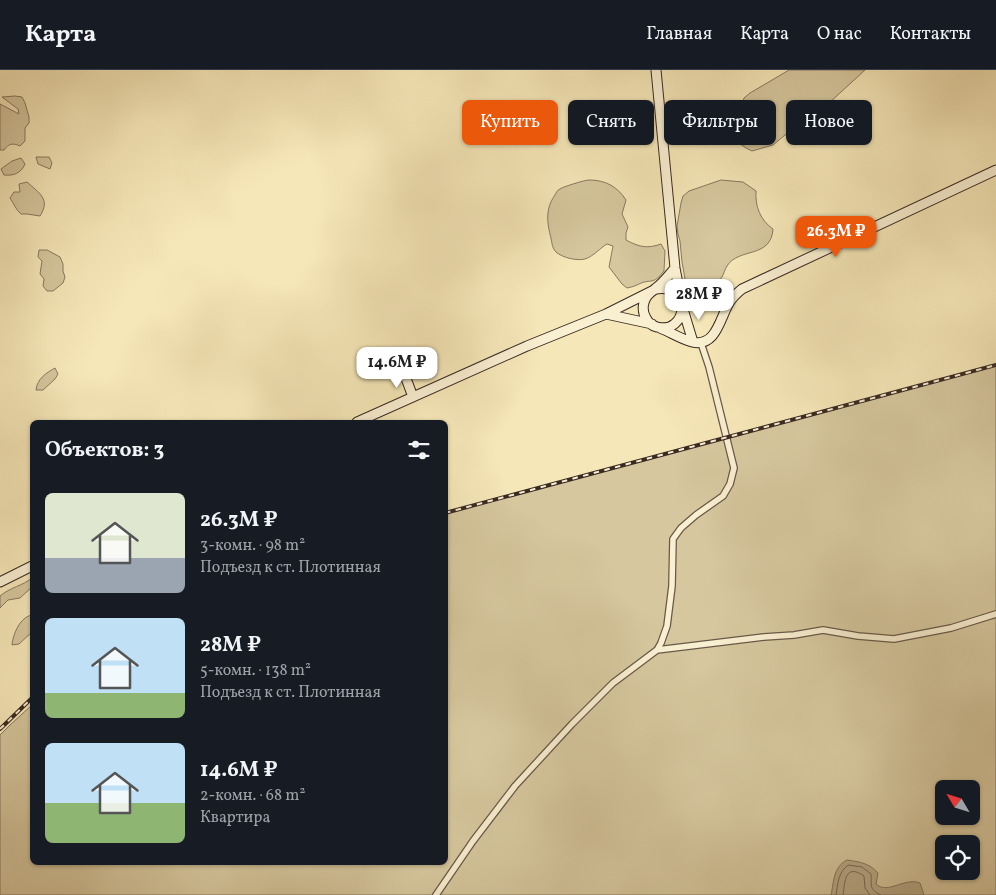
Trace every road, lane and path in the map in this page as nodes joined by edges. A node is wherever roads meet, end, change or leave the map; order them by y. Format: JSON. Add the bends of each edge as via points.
{"nodes":[{"id":1,"x":656,"y":70,"type":"edge"},
{"id":2,"x":996,"y":170,"type":"edge"},
{"id":3,"x":675,"y":268,"type":"junction"},
{"id":4,"x":656,"y":289,"type":"junction"},
{"id":5,"x":682,"y":303,"type":"junction"},
{"id":6,"x":606,"y":314,"type":"junction"},
{"id":7,"x":655,"y":326,"type":"junction"},
{"id":8,"x":697,"y":343,"type":"junction"},
{"id":9,"x":404,"y":373,"type":"dead end"},
{"id":10,"x":413,"y":397,"type":"junction"},
{"id":11,"x":361,"y":420,"type":"edge"},
{"id":12,"x":30,"y":567,"type":"edge"},
{"id":13,"x":0,"y":582,"type":"edge"},
{"id":14,"x":996,"y":614,"type":"edge"},
{"id":15,"x":657,"y":650,"type":"junction"},
{"id":16,"x":436,"y":895,"type":"edge"}],
"edges":[{"from":1,"to":3,"type":"street"},
{"from":2,"to":8,"type":"street","via":[[742,289],[728,305],[712,337]]},
{"from":3,"to":4,"type":"street"},
{"from":3,"to":5,"type":"street"},
{"from":4,"to":5,"type":"street","via":[[670,289]]},
{"from":4,"to":6,"type":"street"},
{"from":4,"to":7,"type":"street","via":[[645,298],[643,306],[646,319]]},
{"from":5,"to":7,"type":"street","via":[[682,314],[673,325],[666,328]]},
{"from":5,"to":8,"type":"street"},
{"from":6,"to":7,"type":"street"},
{"from":6,"to":10,"type":"street"},
{"from":7,"to":8,"type":"street"},
{"from":8,"to":15,"type":"street","via":[[709,367],[734,468],[723,496],[681,528],[673,539],[667,626]]},
{"from":9,"to":10,"type":"street"},
{"from":10,"to":11,"type":"street"},
{"from":12,"to":13,"type":"street"},
{"from":14,"to":15,"type":"street","via":[[951,628],[894,639],[823,630]]},
{"from":15,"to":16,"type":"street","via":[[613,683],[515,786]]}]}
